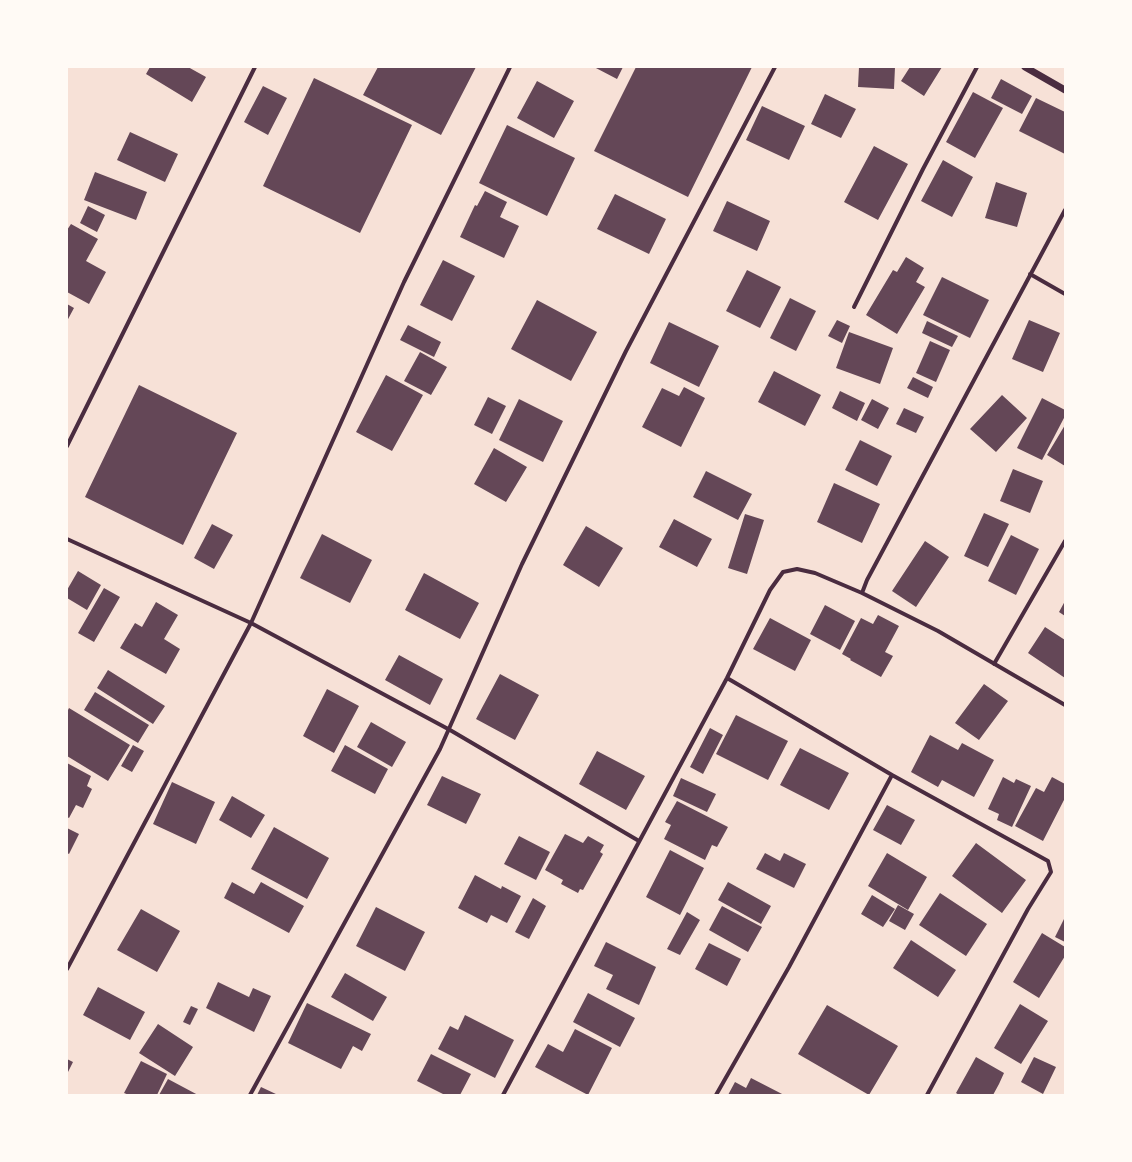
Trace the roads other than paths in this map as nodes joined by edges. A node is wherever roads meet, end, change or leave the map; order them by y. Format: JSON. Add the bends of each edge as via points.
{"nodes":[{"id":1,"x":255,"y":67,"type":"edge"},
{"id":2,"x":510,"y":67,"type":"edge"},
{"id":3,"x":775,"y":67,"type":"edge"},
{"id":4,"x":977,"y":67,"type":"edge"},
{"id":5,"x":1025,"y":67,"type":"edge"},
{"id":6,"x":1065,"y":90,"type":"edge"},
{"id":7,"x":1065,"y":210,"type":"edge"},
{"id":8,"x":1030,"y":274,"type":"junction"},
{"id":9,"x":1065,"y":294,"type":"edge"},
{"id":10,"x":854,"y":306,"type":"dead end"},
{"id":11,"x":67,"y":446,"type":"edge"},
{"id":12,"x":67,"y":539,"type":"edge"},
{"id":13,"x":1065,"y":541,"type":"edge"},
{"id":14,"x":862,"y":593,"type":"junction"},
{"id":15,"x":251,"y":622,"type":"junction"},
{"id":16,"x":994,"y":664,"type":"junction"},
{"id":17,"x":727,"y":678,"type":"junction"},
{"id":18,"x":1065,"y":706,"type":"edge"},
{"id":19,"x":450,"y":730,"type":"junction"},
{"id":20,"x":892,"y":775,"type":"junction"},
{"id":21,"x":639,"y":841,"type":"junction"},
{"id":22,"x":67,"y":970,"type":"edge"},
{"id":23,"x":250,"y":1095,"type":"edge"},
{"id":24,"x":503,"y":1095,"type":"edge"},
{"id":25,"x":716,"y":1095,"type":"edge"},
{"id":26,"x":928,"y":1095,"type":"edge"}],
"edges":[{"from":1,"to":11,"type":"street"},
{"from":2,"to":15,"type":"street","via":[[404,282]]},
{"from":3,"to":19,"type":"street","via":[[626,351],[522,564]]},
{"from":4,"to":10,"type":"street"},
{"from":5,"to":6,"type":"street"},
{"from":7,"to":8,"type":"street"},
{"from":8,"to":9,"type":"street"},
{"from":8,"to":14,"type":"street"},
{"from":12,"to":15,"type":"street"},
{"from":13,"to":16,"type":"street"},
{"from":14,"to":16,"type":"street","via":[[938,631]]},
{"from":14,"to":17,"type":"street","via":[[815,572],[797,569],[783,572],[770,590]]},
{"from":15,"to":19,"type":"street"},
{"from":15,"to":22,"type":"street"},
{"from":16,"to":18,"type":"street"},
{"from":17,"to":20,"type":"street"},
{"from":17,"to":21,"type":"street"},
{"from":19,"to":21,"type":"street"},
{"from":19,"to":23,"type":"street"},
{"from":20,"to":25,"type":"street","via":[[789,967]]},
{"from":20,"to":26,"type":"street","via":[[1048,861],[1051,872],[1028,909]]},
{"from":21,"to":24,"type":"street"}]}
